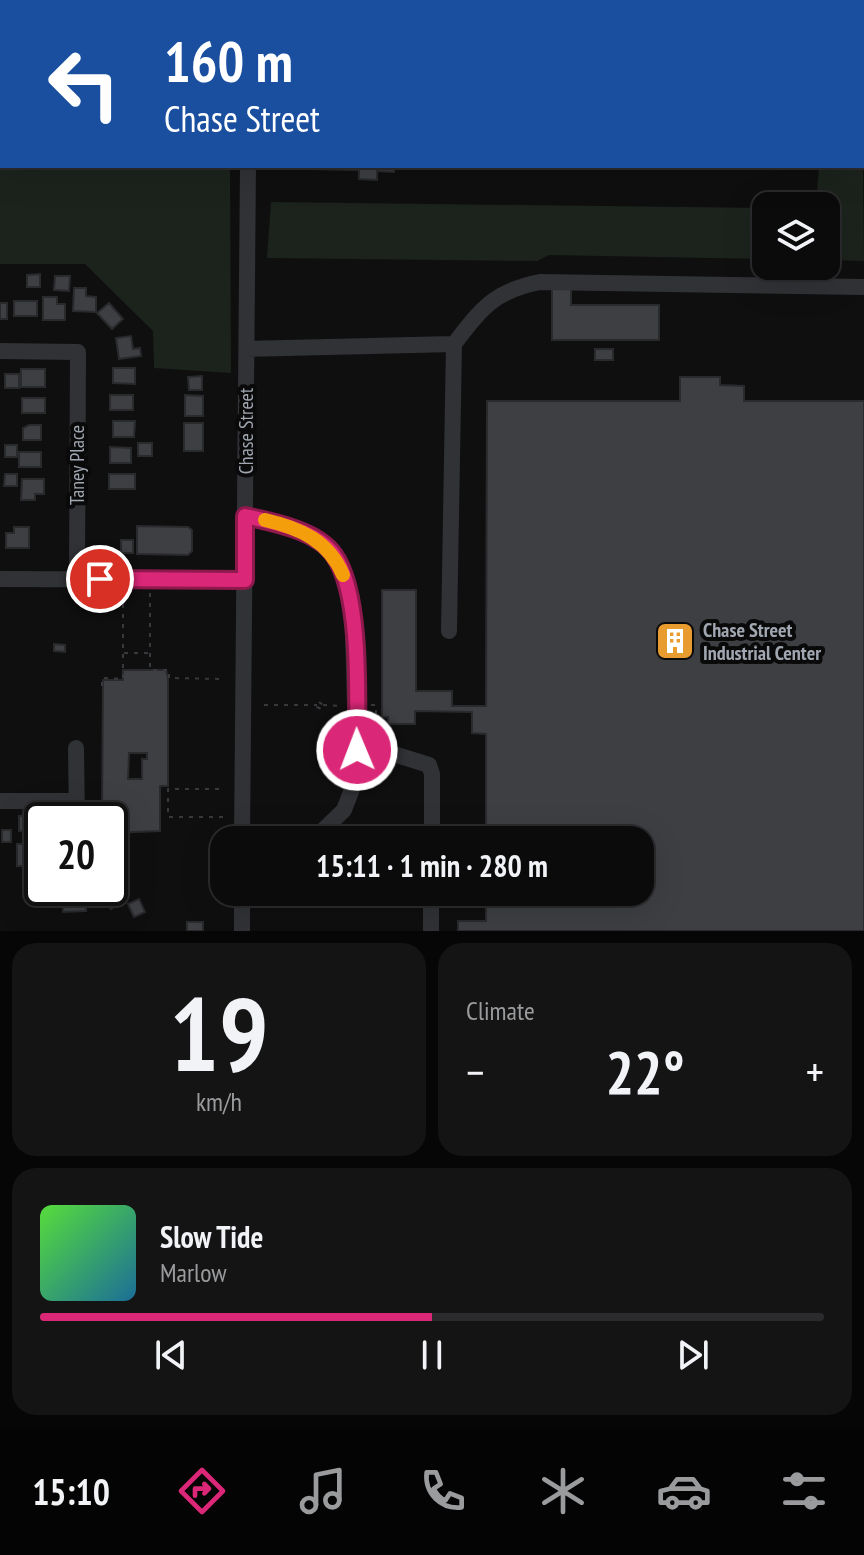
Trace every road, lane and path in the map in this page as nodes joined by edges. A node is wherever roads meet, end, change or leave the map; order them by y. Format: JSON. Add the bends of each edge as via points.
{"nodes":[{"id":1,"x":248,"y":168,"type":"edge"},
{"id":2,"x":864,"y":287,"type":"edge"},
{"id":3,"x":454,"y":344,"type":"junction"},
{"id":4,"x":247,"y":349,"type":"junction"},
{"id":5,"x":0,"y":351,"type":"edge"},
{"id":6,"x":245,"y":516,"type":"junction"},
{"id":7,"x":0,"y":579,"type":"edge"},
{"id":8,"x":77,"y":579,"type":"junction"},
{"id":9,"x":123,"y":579,"type":"junction"},
{"id":10,"x":150,"y":579,"type":"junction"},
{"id":11,"x":245,"y":580,"type":"junction"},
{"id":12,"x":449,"y":631,"type":"dead end"},
{"id":13,"x":123,"y":653,"type":"junction"},
{"id":14,"x":150,"y":653,"type":"junction"},
{"id":15,"x":223,"y":679,"type":"dead end"},
{"id":16,"x":102,"y":686,"type":"dead end"},
{"id":17,"x":264,"y":705,"type":"dead end"},
{"id":18,"x":336,"y":705,"type":"dead end"},
{"id":19,"x":356,"y":705,"type":"junction"},
{"id":20,"x":76,"y":748,"type":"dead end"},
{"id":21,"x":357,"y":750,"type":"junction"},
{"id":22,"x":375,"y":751,"type":"junction"},
{"id":23,"x":223,"y":789,"type":"dead end"},
{"id":24,"x":0,"y":801,"type":"edge"},
{"id":25,"x":76,"y":801,"type":"joint"},
{"id":26,"x":223,"y":817,"type":"dead end"},
{"id":27,"x":242,"y":826,"type":"edge"},
{"id":28,"x":327,"y":826,"type":"edge"},
{"id":29,"x":432,"y":826,"type":"edge"},
{"id":30,"x":242,"y":906,"type":"edge"},
{"id":31,"x":431,"y":906,"type":"edge"},
{"id":32,"x":242,"y":931,"type":"edge"},
{"id":33,"x":431,"y":931,"type":"edge"}],
"edges":[{"from":1,"to":4,"type":"street","name":"Chase Street"},
{"from":2,"to":3,"type":"street","via":[[540,282],[511,287],[496,296]]},
{"from":3,"to":4,"type":"street"},
{"from":3,"to":12,"type":"street"},
{"from":4,"to":6,"type":"street","name":"Chase Street"},
{"from":5,"to":8,"type":"street","name":"Taney Place","via":[[78,352]]},
{"from":6,"to":11,"type":"street","name":"Chase Street"},
{"from":6,"to":19,"type":"street","via":[[296,528],[334,553],[352,598]]},
{"from":7,"to":8,"type":"street"},
{"from":8,"to":9,"type":"street"},
{"from":9,"to":10,"type":"street"},
{"from":9,"to":13,"type":"path"},
{"from":10,"to":11,"type":"street"},
{"from":10,"to":14,"type":"path"},
{"from":11,"to":27,"type":"street","name":"Chase Street"},
{"from":13,"to":14,"type":"path"},
{"from":13,"to":16,"type":"path","via":[[123,679],[102,678]]},
{"from":14,"to":15,"type":"path","via":[[150,670],[169,670],[169,678]]},
{"from":17,"to":18,"type":"path"},
{"from":19,"to":21,"type":"street"},
{"from":19,"to":22,"type":"path","via":[[376,705]]},
{"from":20,"to":25,"type":"street"},
{"from":21,"to":22,"type":"street"},
{"from":21,"to":28,"type":"street","via":[[357,776],[344,810]]},
{"from":22,"to":29,"type":"street","via":[[401,755],[431,769]]},
{"from":23,"to":26,"type":"path","via":[[168,789],[168,817]]},
{"from":24,"to":25,"type":"street"},
{"from":30,"to":32,"type":"street"},
{"from":31,"to":33,"type":"street"}]}
